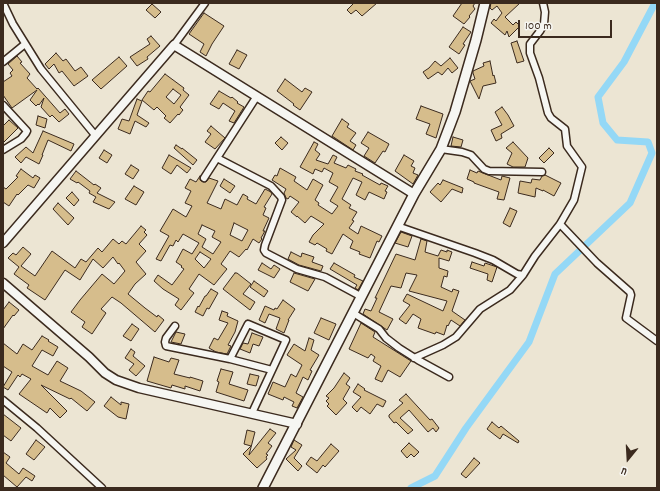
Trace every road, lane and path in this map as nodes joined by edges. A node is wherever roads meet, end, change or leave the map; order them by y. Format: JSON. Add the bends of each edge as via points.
{"nodes":[{"id":1,"x":205,"y":3,"type":"edge"},
{"id":2,"x":484,"y":3,"type":"edge"},
{"id":3,"x":543,"y":3,"type":"edge"},
{"id":4,"x":4,"y":8,"type":"edge"},
{"id":5,"x":25,"y":44,"type":"junction"},
{"id":6,"x":174,"y":45,"type":"junction"},
{"id":7,"x":3,"y":62,"type":"edge"},
{"id":8,"x":257,"y":96,"type":"junction"},
{"id":9,"x":3,"y":105,"type":"edge"},
{"id":10,"x":95,"y":135,"type":"junction"},
{"id":11,"x":441,"y":149,"type":"junction"},
{"id":12,"x":3,"y":150,"type":"edge"},
{"id":13,"x":217,"y":158,"type":"junction"},
{"id":14,"x":542,"y":172,"type":"dead end"},
{"id":15,"x":204,"y":178,"type":"dead end"},
{"id":16,"x":414,"y":194,"type":"junction"},
{"id":17,"x":560,"y":224,"type":"junction"},
{"id":18,"x":397,"y":226,"type":"junction"},
{"id":19,"x":3,"y":243,"type":"edge"},
{"id":20,"x":523,"y":275,"type":"junction"},
{"id":21,"x":3,"y":283,"type":"edge"},
{"id":22,"x":362,"y":297,"type":"junction"},
{"id":23,"x":353,"y":314,"type":"junction"},
{"id":24,"x":175,"y":326,"type":"dead end"},
{"id":25,"x":657,"y":341,"type":"edge"},
{"id":26,"x":414,"y":358,"type":"junction"},
{"id":27,"x":230,"y":359,"type":"junction"},
{"id":28,"x":272,"y":370,"type":"junction"},
{"id":29,"x":449,"y":377,"type":"dead end"},
{"id":30,"x":3,"y":400,"type":"edge"},
{"id":31,"x":252,"y":413,"type":"junction"},
{"id":32,"x":297,"y":424,"type":"junction"},
{"id":33,"x":102,"y":488,"type":"edge"},
{"id":34,"x":263,"y":488,"type":"edge"}],
"edges":[{"from":1,"to":6,"type":"street"},
{"from":2,"to":11,"type":"main road","via":[[455,112]]},
{"from":3,"to":17,"type":"street","via":[[544,24],[530,44],[530,53],[548,113],[565,129],[567,146],[582,167],[574,200]]},
{"from":4,"to":5,"type":"street"},
{"from":5,"to":7,"type":"street"},
{"from":5,"to":10,"type":"street"},
{"from":6,"to":8,"type":"street"},
{"from":6,"to":10,"type":"street"},
{"from":8,"to":13,"type":"street"},
{"from":8,"to":16,"type":"street"},
{"from":9,"to":12,"type":"street","via":[[27,131],[21,139]]},
{"from":10,"to":19,"type":"street"},
{"from":11,"to":14,"type":"street","via":[[471,155],[489,171]]},
{"from":11,"to":16,"type":"main road"},
{"from":13,"to":15,"type":"street"},
{"from":13,"to":22,"type":"street","via":[[271,186],[281,197],[265,245],[265,253],[297,269],[328,278]]},
{"from":16,"to":18,"type":"main road"},
{"from":17,"to":20,"type":"street"},
{"from":17,"to":25,"type":"street","via":[[631,294],[626,318]]},
{"from":18,"to":20,"type":"street","via":[[476,252]]},
{"from":18,"to":22,"type":"main road"},
{"from":20,"to":26,"type":"street","via":[[510,290],[480,309],[456,337]]},
{"from":21,"to":31,"type":"street","via":[[116,380],[139,388]]},
{"from":22,"to":23,"type":"main road"},
{"from":23,"to":26,"type":"street","via":[[377,328],[387,339]]},
{"from":23,"to":32,"type":"main road"},
{"from":24,"to":27,"type":"street","via":[[166,338],[166,346]]},
{"from":26,"to":29,"type":"street"},
{"from":27,"to":28,"type":"street"},
{"from":27,"to":28,"type":"street","via":[[248,324],[286,340]]},
{"from":28,"to":31,"type":"street"},
{"from":30,"to":33,"type":"street"},
{"from":31,"to":32,"type":"street"},
{"from":32,"to":34,"type":"main road"}]}
